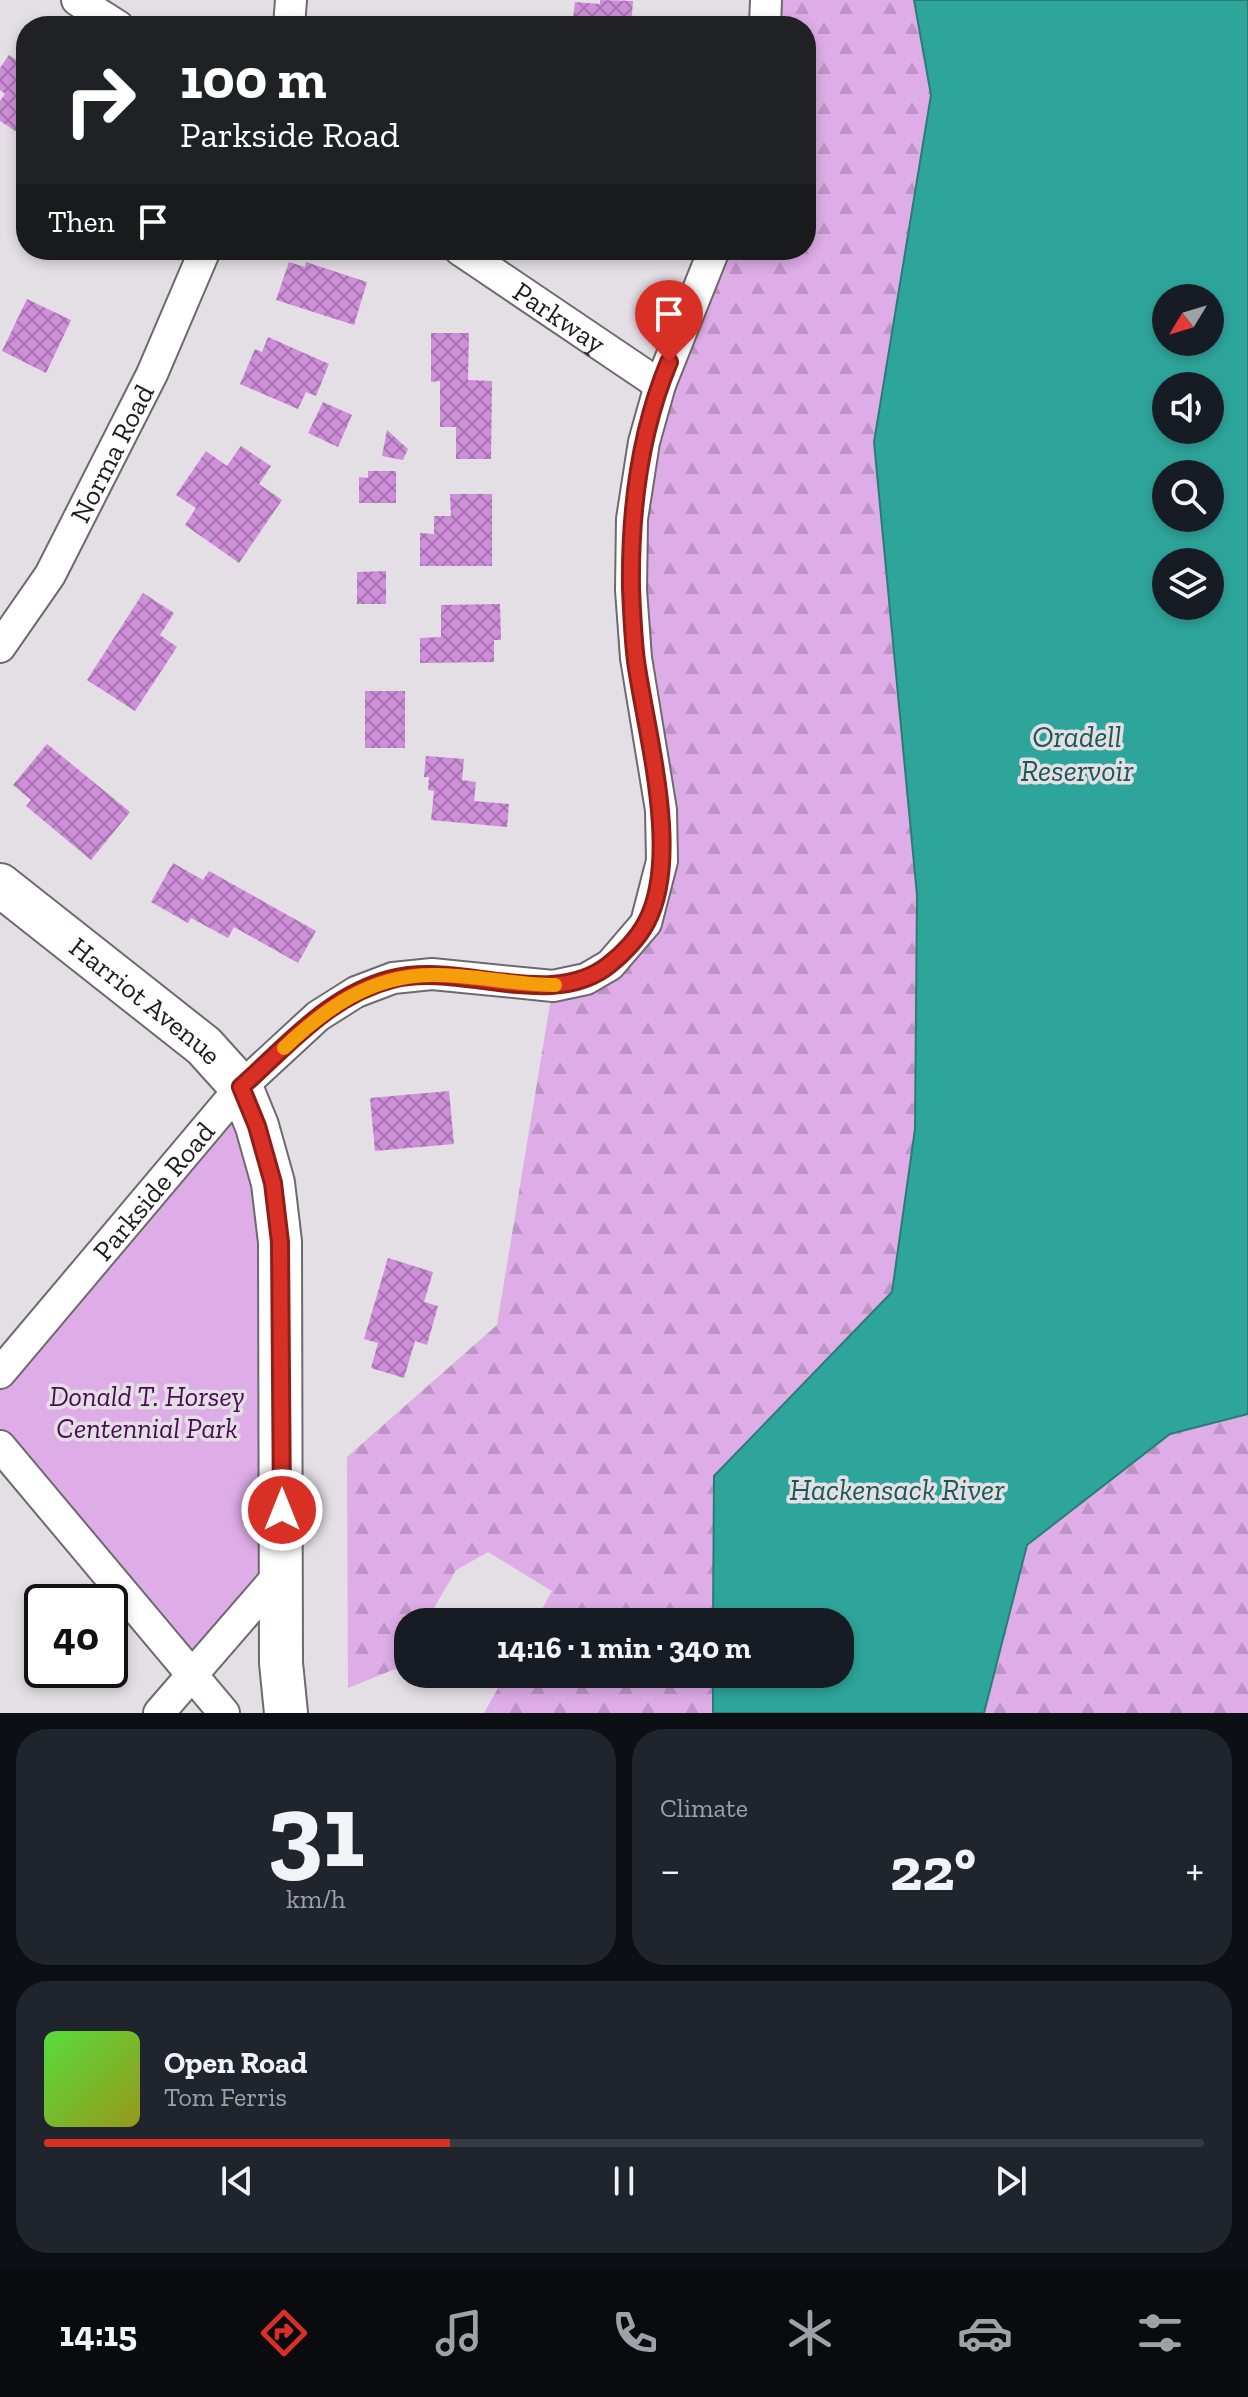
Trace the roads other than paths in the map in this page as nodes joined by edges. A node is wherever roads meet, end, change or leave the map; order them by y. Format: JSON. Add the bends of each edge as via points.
{"nodes":[{"id":1,"x":77,"y":0,"type":"edge"},
{"id":2,"x":102,"y":16,"type":"edge"},
{"id":3,"x":201,"y":260,"type":"edge"},
{"id":4,"x":475,"y":260,"type":"edge"},
{"id":5,"x":710,"y":260,"type":"edge"},
{"id":6,"x":660,"y":385,"type":"junction"},
{"id":7,"x":0,"y":647,"type":"edge"},
{"id":8,"x":0,"y":885,"type":"edge"},
{"id":9,"x":241,"y":1087,"type":"junction"},
{"id":10,"x":0,"y":1373,"type":"edge"},
{"id":11,"x":0,"y":1446,"type":"edge"},
{"id":12,"x":283,"y":1570,"type":"junction"},
{"id":13,"x":191,"y":1675,"type":"junction"},
{"id":14,"x":159,"y":1713,"type":"edge"},
{"id":15,"x":224,"y":1713,"type":"edge"},
{"id":16,"x":286,"y":1713,"type":"edge"}],
"edges":[{"from":1,"to":2,"type":"street"},
{"from":3,"to":7,"type":"street","name":"Norma Road","via":[[152,374],[50,575]]},
{"from":4,"to":6,"type":"street","name":"Parkway"},
{"from":5,"to":6,"type":"street","name":"Parkside Road"},
{"from":6,"to":9,"type":"street","name":"Parkside Road","via":[[644,442],[632,519],[636,658],[661,810],[662,861],[646,923],[610,965],[586,979],[553,986],[432,974],[393,978],[356,992],[318,1016]]},
{"from":8,"to":9,"type":"street","name":"Harriot Avenue","via":[[204,1046]]},
{"from":9,"to":10,"type":"street","name":"Parkside Road"},
{"from":9,"to":12,"type":"street","name":"Harriot Avenue","via":[[273,1183],[280,1242]]},
{"from":11,"to":13,"type":"street"},
{"from":12,"to":13,"type":"street"},
{"from":12,"to":16,"type":"street","name":"Harriot Avenue"},
{"from":13,"to":14,"type":"street"},
{"from":13,"to":15,"type":"street"}]}
